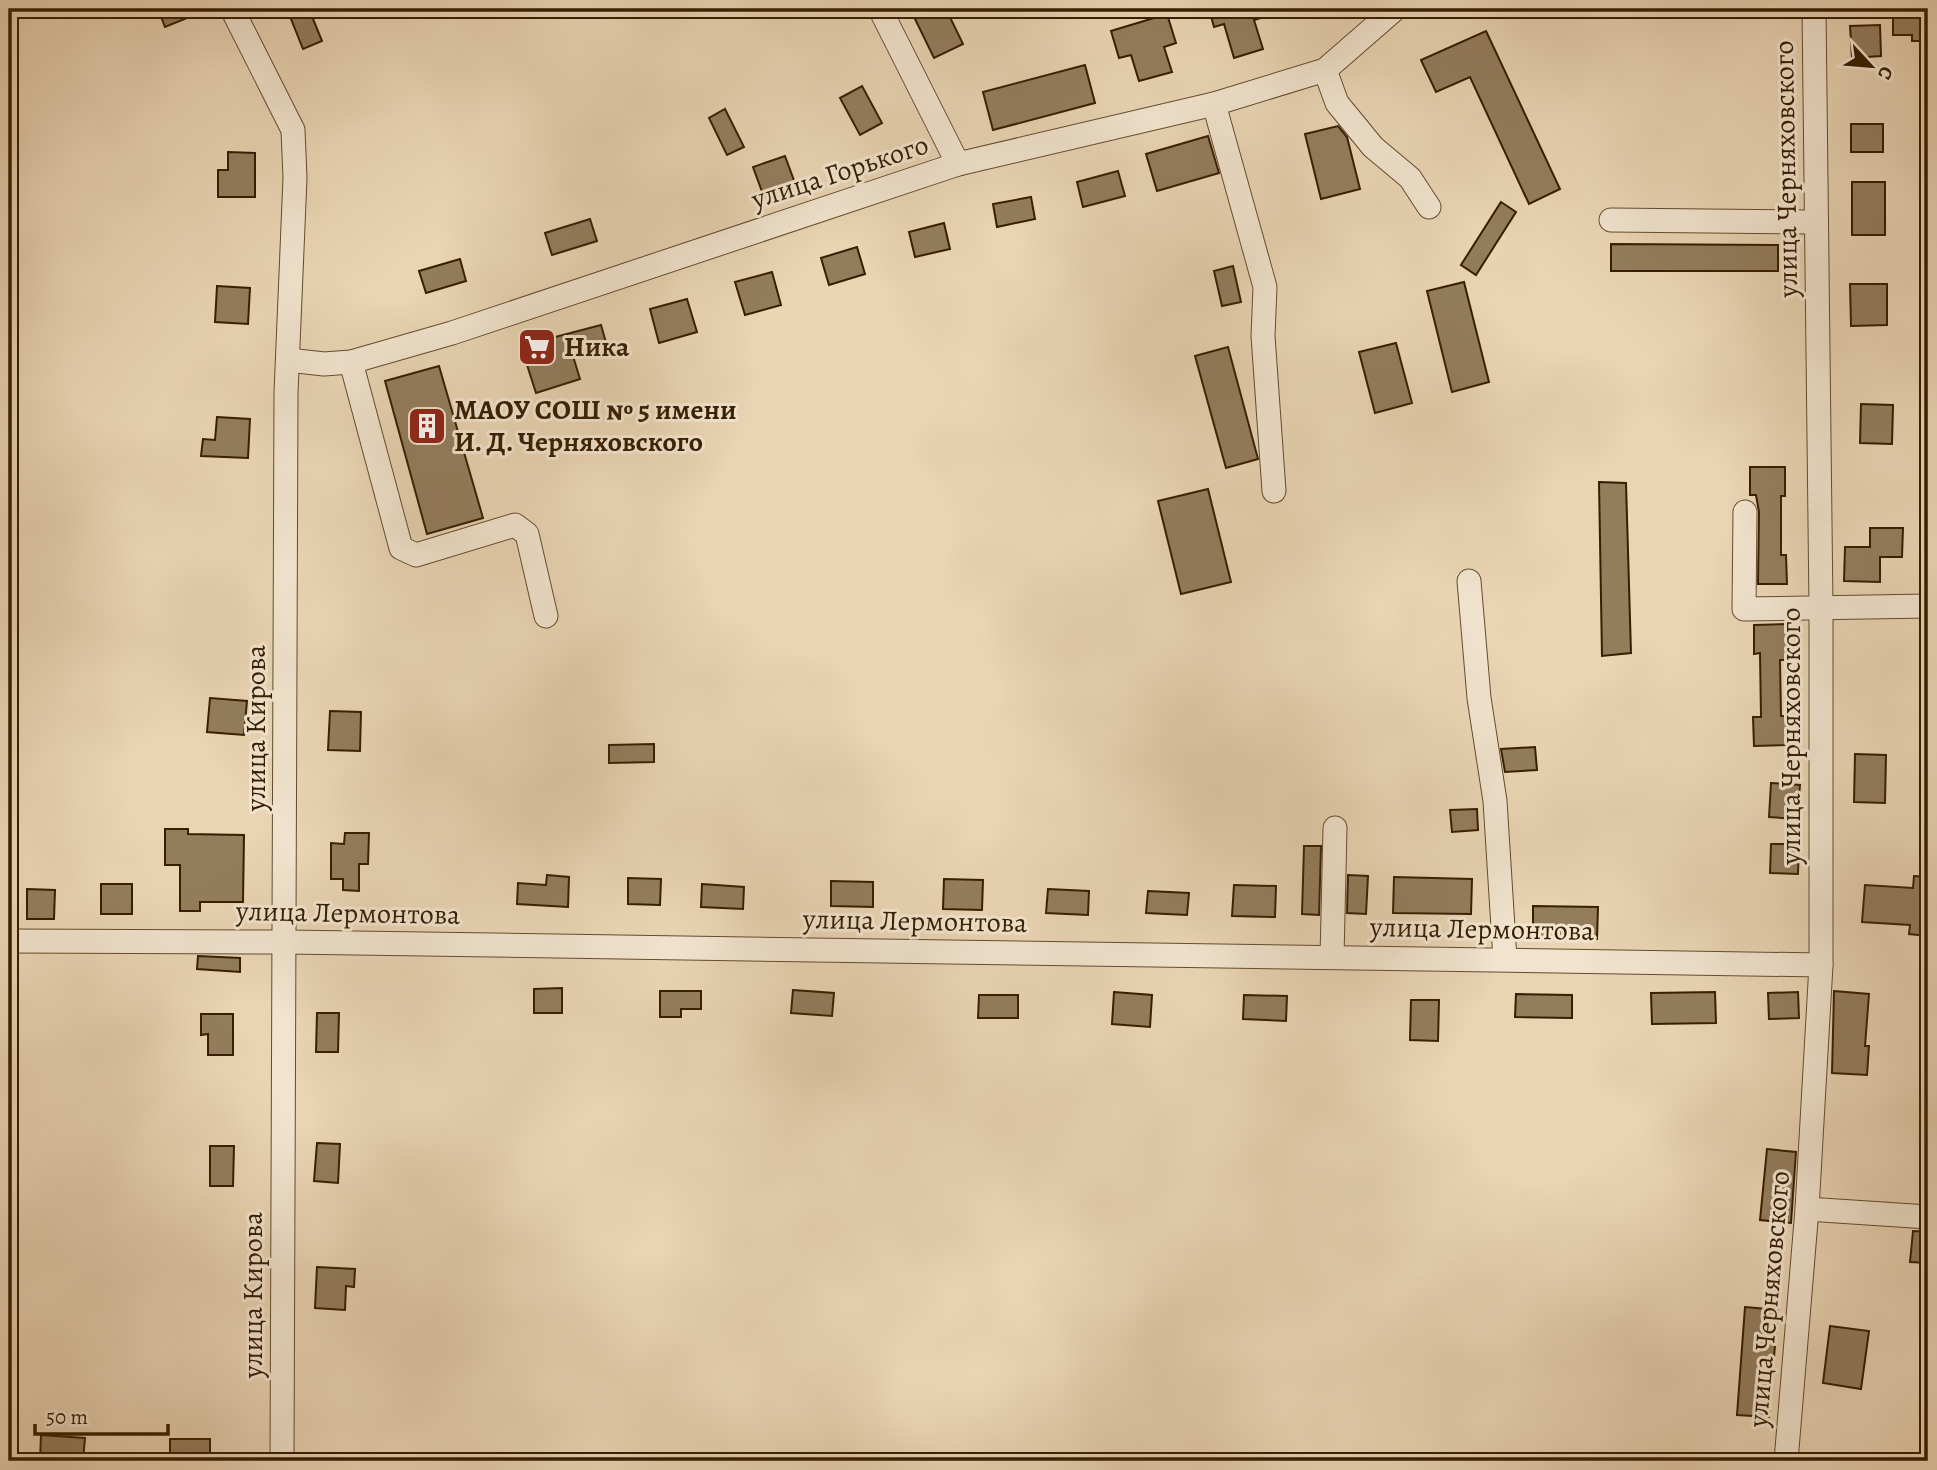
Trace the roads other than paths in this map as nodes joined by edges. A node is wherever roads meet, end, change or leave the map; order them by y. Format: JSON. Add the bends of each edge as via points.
{"nodes":[{"id":1,"x":232,"y":9,"type":"edge"},
{"id":2,"x":880,"y":9,"type":"edge"},
{"id":3,"x":1395,"y":9,"type":"edge"},
{"id":4,"x":1814,"y":9,"type":"edge"},
{"id":5,"x":1325,"y":70,"type":"junction"},
{"id":6,"x":1214,"y":104,"type":"junction"},
{"id":7,"x":958,"y":164,"type":"junction"},
{"id":8,"x":1429,"y":207,"type":"dead end"},
{"id":9,"x":1611,"y":220,"type":"dead end"},
{"id":10,"x":1816,"y":222,"type":"junction"},
{"id":11,"x":288,"y":360,"type":"junction"},
{"id":12,"x":351,"y":362,"type":"junction"},
{"id":13,"x":1274,"y":491,"type":"dead end"},
{"id":14,"x":1745,"y":512,"type":"dead end"},
{"id":15,"x":1469,"y":581,"type":"dead end"},
{"id":16,"x":1928,"y":606,"type":"edge"},
{"id":17,"x":1821,"y":608,"type":"junction"},
{"id":18,"x":546,"y":616,"type":"dead end"},
{"id":19,"x":1335,"y":828,"type":"dead end"},
{"id":20,"x":9,"y":941,"type":"edge"},
{"id":21,"x":286,"y":942,"type":"junction"},
{"id":22,"x":1332,"y":957,"type":"junction"},
{"id":23,"x":1505,"y":959,"type":"junction"},
{"id":24,"x":1821,"y":965,"type":"junction"},
{"id":25,"x":1807,"y":1209,"type":"junction"},
{"id":26,"x":1928,"y":1217,"type":"edge"},
{"id":27,"x":282,"y":1461,"type":"edge"},
{"id":28,"x":1786,"y":1461,"type":"edge"}],
"edges":[{"from":1,"to":11,"type":"street","name":"улица Кирова","via":[[293,130]]},
{"from":2,"to":7,"type":"street"},
{"from":3,"to":5,"type":"street","name":"улица Горького"},
{"from":4,"to":10,"type":"street","name":"улица Черняховского"},
{"from":5,"to":6,"type":"street","name":"улица Горького"},
{"from":5,"to":8,"type":"street","via":[[1337,103],[1373,147],[1410,178]]},
{"from":6,"to":7,"type":"street","name":"улица Горького"},
{"from":6,"to":13,"type":"street","via":[[1265,287],[1263,336]]},
{"from":7,"to":12,"type":"street","name":"улица Горького","via":[[452,333]]},
{"from":9,"to":10,"type":"street"},
{"from":10,"to":17,"type":"street","name":"улица Черняховского"},
{"from":11,"to":12,"type":"street","name":"улица Горького"},
{"from":11,"to":21,"type":"street","name":"улица Кирова"},
{"from":12,"to":18,"type":"street","via":[[401,548],[416,555],[521,527],[527,534]]},
{"from":14,"to":17,"type":"street","via":[[1744,609]]},
{"from":15,"to":23,"type":"street","via":[[1479,698],[1495,801]]},
{"from":16,"to":17,"type":"street"},
{"from":17,"to":24,"type":"street","name":"улица Черняховского"},
{"from":19,"to":22,"type":"street"},
{"from":20,"to":21,"type":"street","name":"улица Лермонтова"},
{"from":21,"to":22,"type":"street","name":"улица Лермонтова"},
{"from":21,"to":27,"type":"street","name":"улица Кирова"},
{"from":22,"to":23,"type":"street","name":"улица Лермонтова"},
{"from":23,"to":24,"type":"street","name":"улица Лермонтова"},
{"from":24,"to":25,"type":"street","name":"улица Черняховского"},
{"from":25,"to":26,"type":"street"},
{"from":25,"to":28,"type":"street","name":"улица Черняховского"}]}
